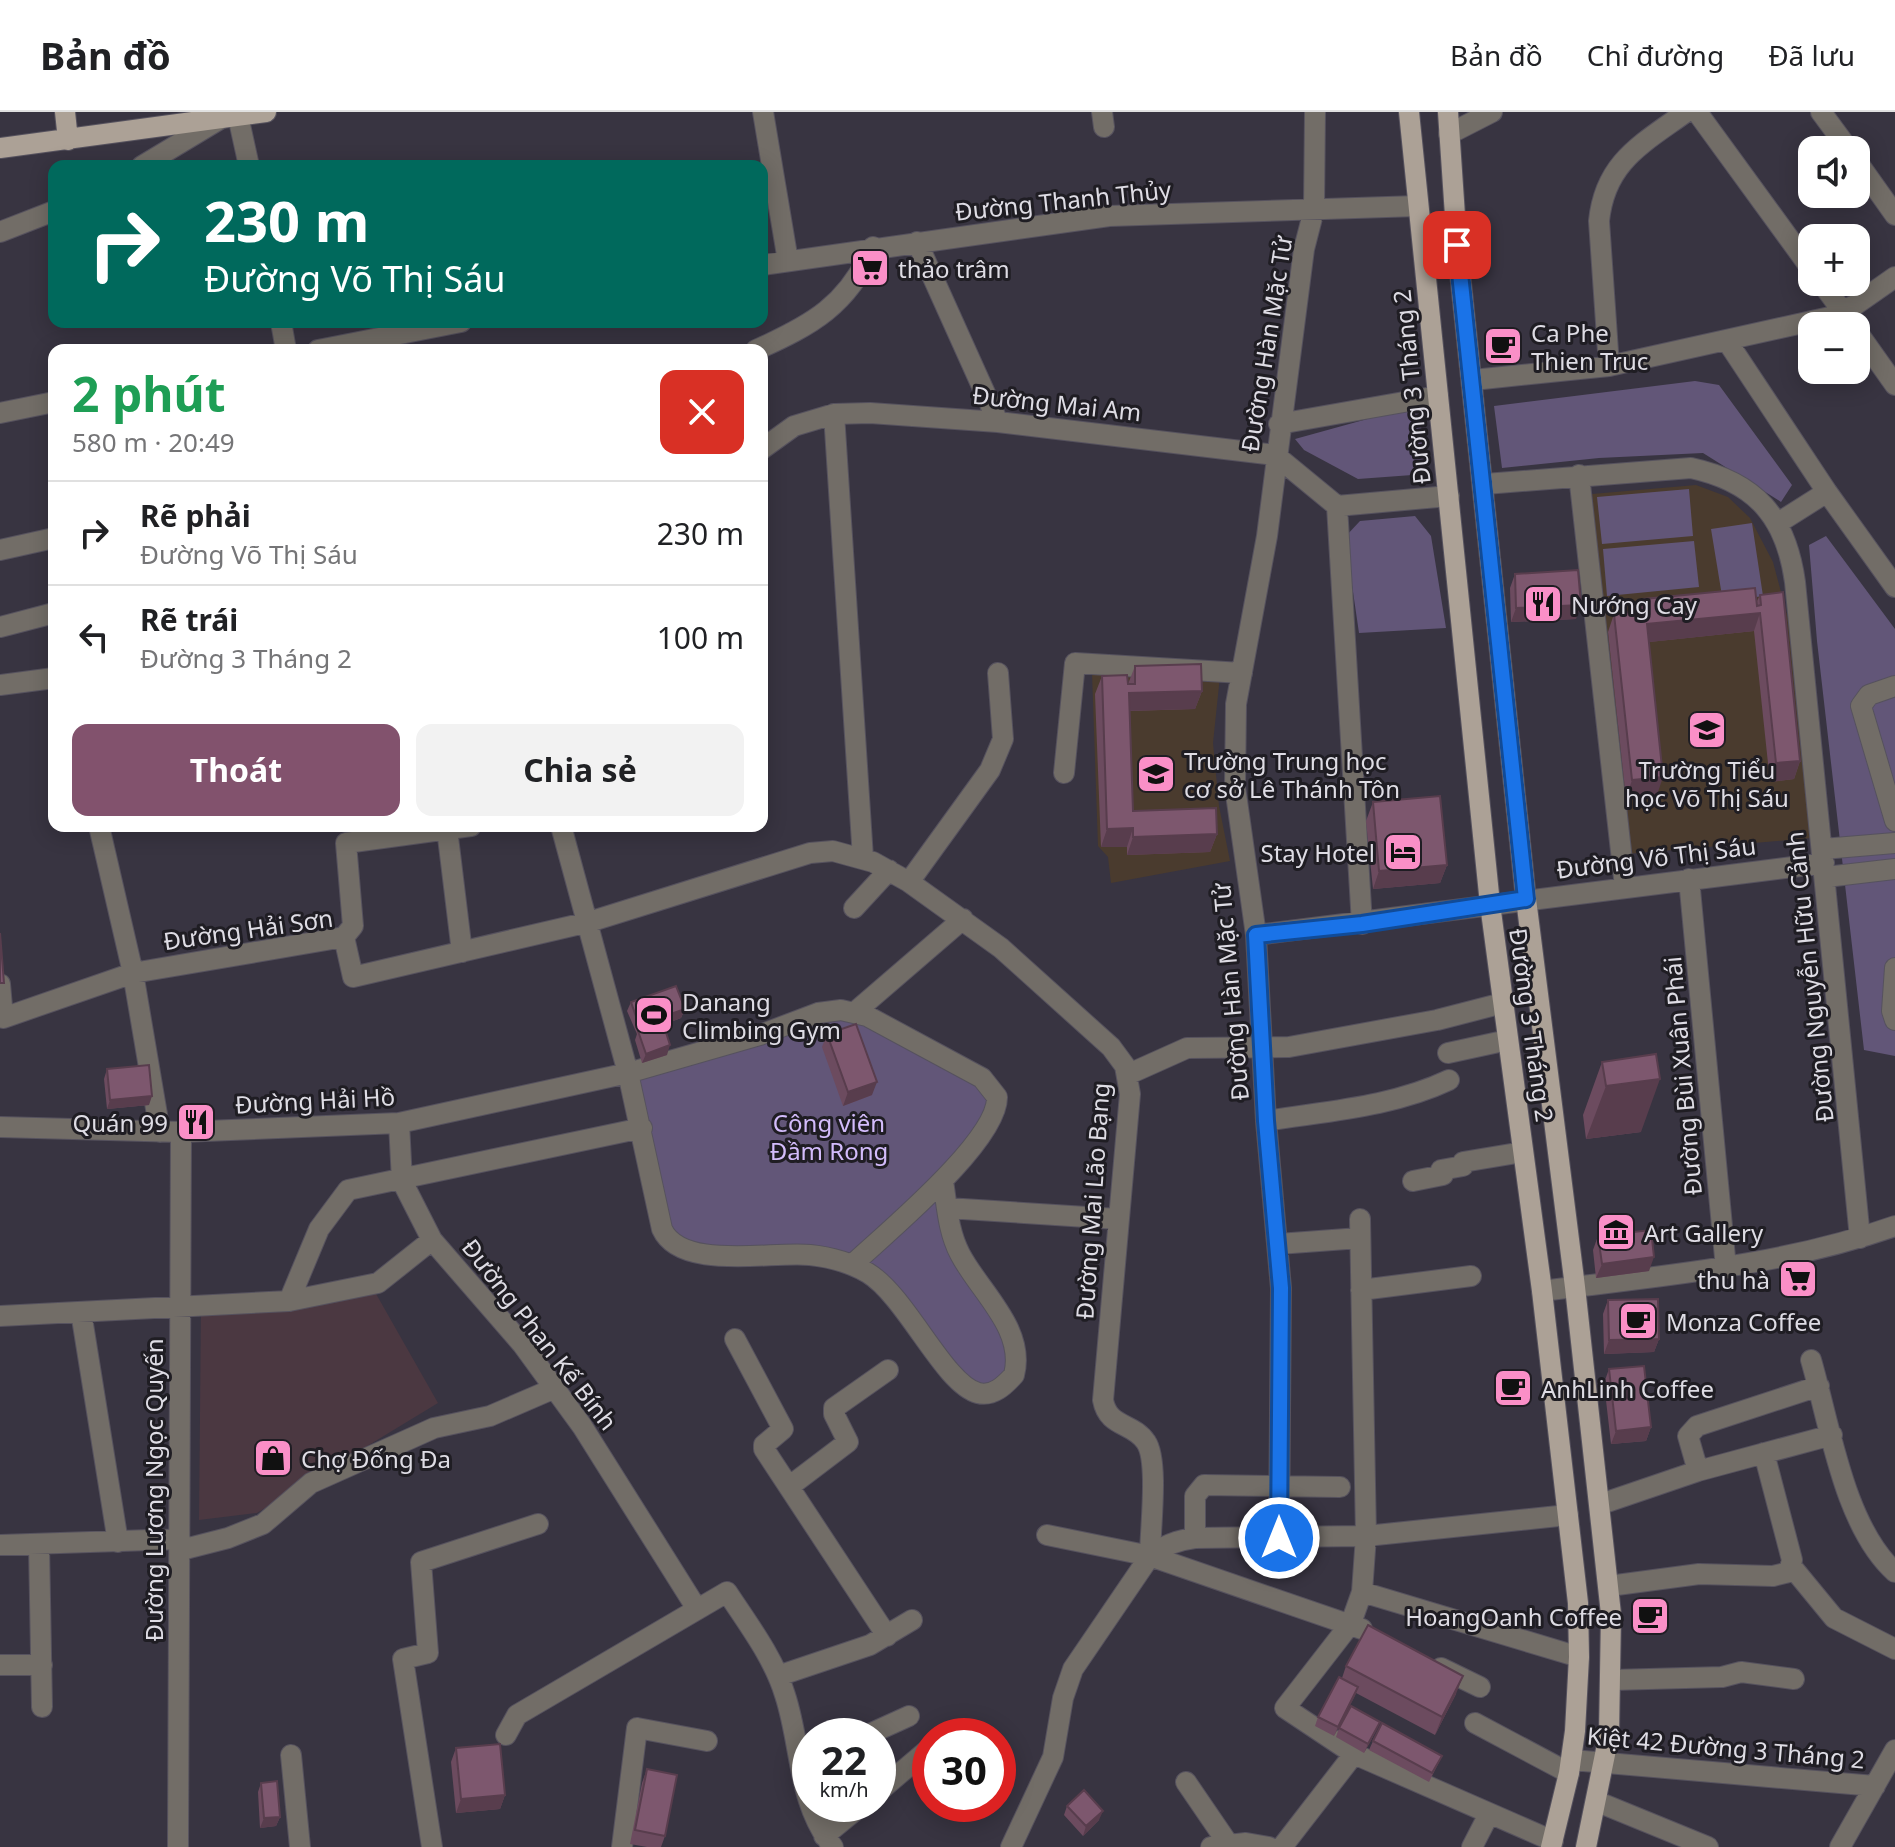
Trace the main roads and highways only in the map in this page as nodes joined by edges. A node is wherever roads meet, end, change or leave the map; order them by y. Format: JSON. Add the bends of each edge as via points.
{"nodes":[{"id":1,"x":65,"y":112,"type":"edge"},
{"id":2,"x":266,"y":112,"type":"edge"},
{"id":3,"x":1409,"y":112,"type":"edge"},
{"id":4,"x":1448,"y":112,"type":"edge"},
{"id":5,"x":68,"y":140,"type":"junction"},
{"id":6,"x":0,"y":148,"type":"edge"},
{"id":7,"x":1552,"y":1844,"type":"edge"},
{"id":8,"x":1586,"y":1847,"type":"edge"}],
"edges":[{"from":1,"to":5,"type":"main road"},
{"from":2,"to":5,"type":"main road"},
{"from":3,"to":7,"type":"main road","name":"Đường 3 Tháng 2","via":[[1490,904],[1568,1515],[1579,1657],[1571,1767]]},
{"from":4,"to":8,"type":"main road","name":"Đường 3 Tháng 2","via":[[1526,899],[1609,1586],[1612,1680],[1605,1765]]},
{"from":5,"to":6,"type":"main road"}]}
